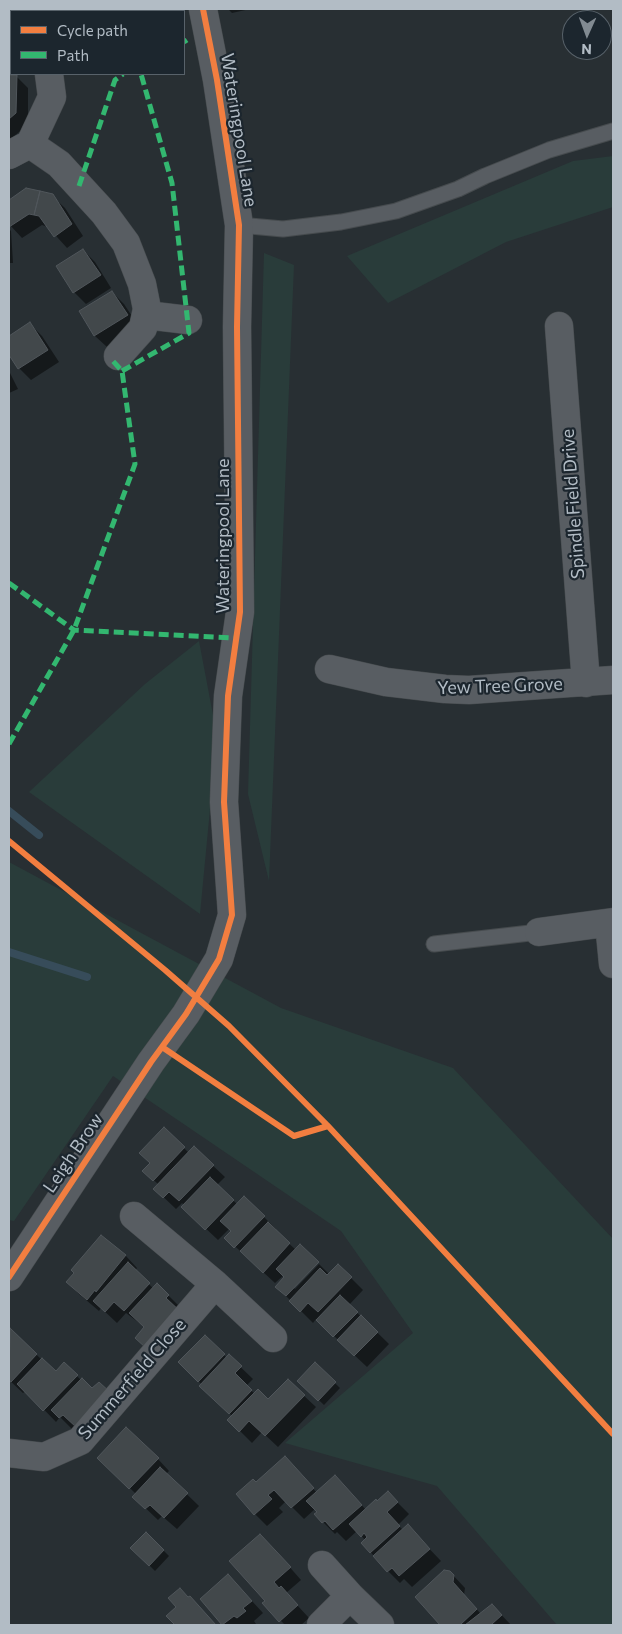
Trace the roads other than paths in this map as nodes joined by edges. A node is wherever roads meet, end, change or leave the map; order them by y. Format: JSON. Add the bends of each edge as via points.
{"nodes":[{"id":1,"x":203,"y":9,"type":"edge"},
{"id":2,"x":49,"y":75,"type":"edge"},
{"id":3,"x":613,"y":131,"type":"edge"},
{"id":4,"x":19,"y":150,"type":"edge"},
{"id":5,"x":239,"y":225,"type":"junction"},
{"id":6,"x":146,"y":315,"type":"junction"},
{"id":7,"x":188,"y":320,"type":"dead end"},
{"id":8,"x":559,"y":326,"type":"dead end"},
{"id":9,"x":118,"y":356,"type":"dead end"},
{"id":10,"x":329,"y":669,"type":"dead end"},
{"id":11,"x":613,"y":680,"type":"edge"},
{"id":12,"x":586,"y":683,"type":"junction"},
{"id":13,"x":611,"y":922,"type":"edge"},
{"id":14,"x":539,"y":932,"type":"joint"},
{"id":15,"x":434,"y":944,"type":"dead end"},
{"id":16,"x":613,"y":964,"type":"edge"},
{"id":17,"x":162,"y":1047,"type":"joint"},
{"id":18,"x":134,"y":1216,"type":"dead end"},
{"id":19,"x":9,"y":1277,"type":"edge"},
{"id":20,"x":214,"y":1284,"type":"junction"},
{"id":21,"x":273,"y":1338,"type":"dead end"},
{"id":22,"x":9,"y":1453,"type":"edge"},
{"id":23,"x":322,"y":1565,"type":"dead end"},
{"id":24,"x":350,"y":1596,"type":"junction"},
{"id":25,"x":321,"y":1625,"type":"edge"},
{"id":26,"x":380,"y":1625,"type":"edge"}],
"edges":[{"from":1,"to":5,"type":"street","name":"Wateringpool Lane"},
{"from":2,"to":4,"type":"street","via":[[52,97]]},
{"from":3,"to":5,"type":"lane","via":[[549,150],[458,189],[396,211],[341,222],[284,228]]},
{"from":4,"to":6,"type":"street","via":[[59,164],[104,213],[126,243],[142,284]]},
{"from":5,"to":17,"type":"street","name":"Wateringpool Lane","via":[[240,612],[228,696],[224,802],[232,915],[219,960]]},
{"from":6,"to":7,"type":"street"},
{"from":6,"to":9,"type":"street","via":[[143,328]]},
{"from":8,"to":12,"type":"street","name":"Spindle Field Drive"},
{"from":10,"to":12,"type":"street","name":"Yew Tree Grove","via":[[386,682],[445,690]]},
{"from":11,"to":12,"type":"street","name":"Yew Tree Grove"},
{"from":13,"to":14,"type":"street"},
{"from":13,"to":16,"type":"street"},
{"from":14,"to":15,"type":"lane"},
{"from":17,"to":19,"type":"street","name":"Leigh Brow"},
{"from":18,"to":20,"type":"street"},
{"from":20,"to":21,"type":"street"},
{"from":20,"to":22,"type":"street","name":"Summerfield Close","via":[[80,1441],[44,1457]]},
{"from":23,"to":24,"type":"street"},
{"from":24,"to":25,"type":"street"},
{"from":24,"to":26,"type":"street"}]}
